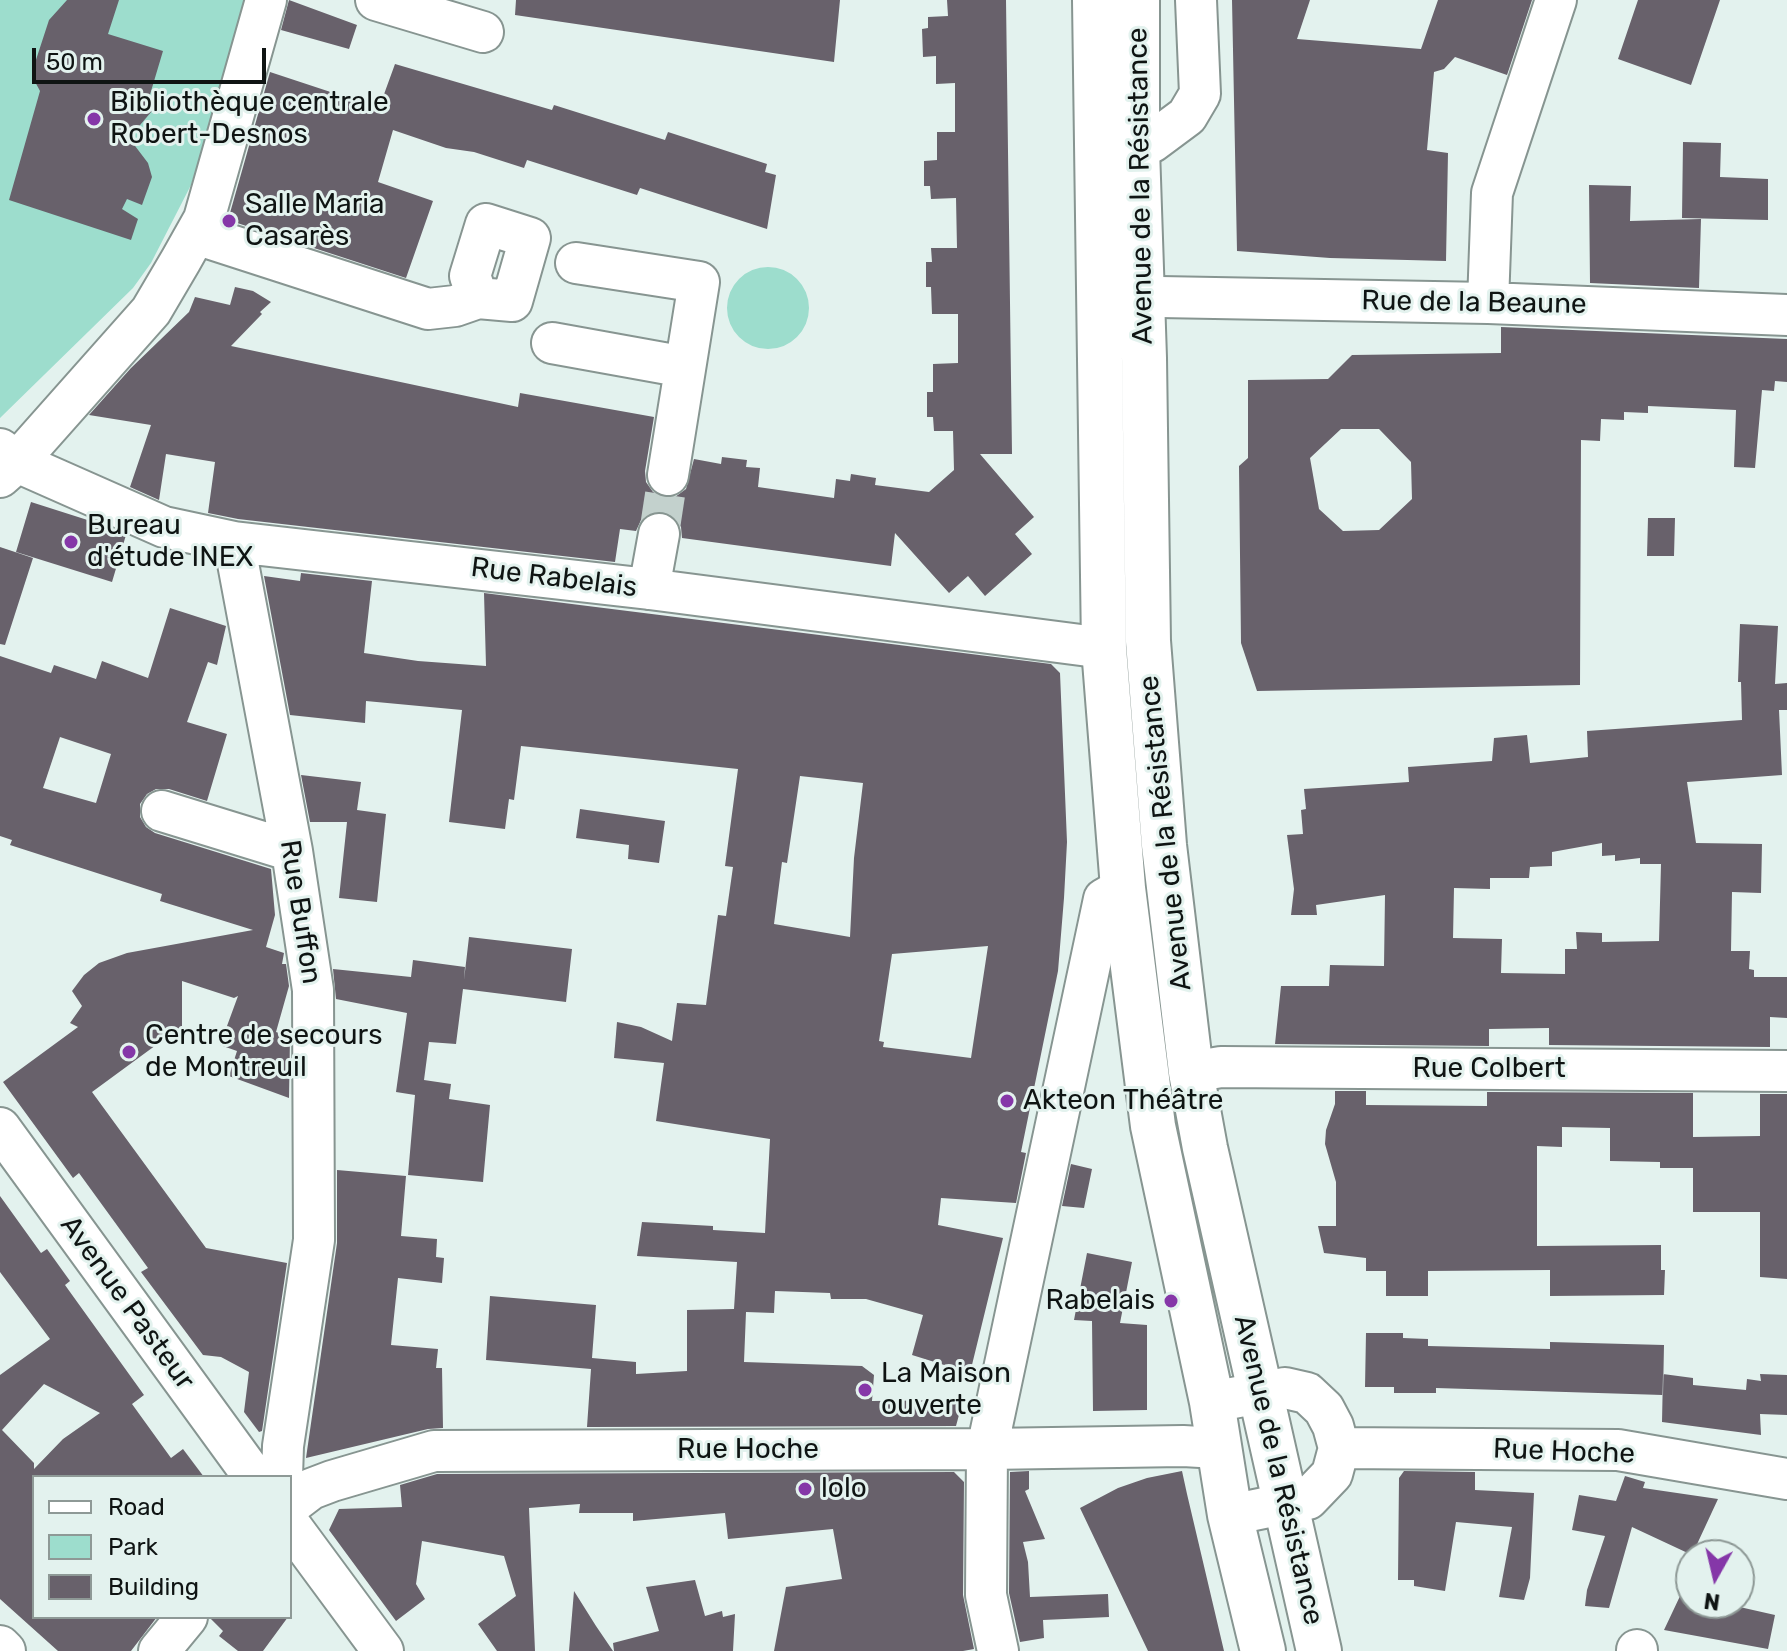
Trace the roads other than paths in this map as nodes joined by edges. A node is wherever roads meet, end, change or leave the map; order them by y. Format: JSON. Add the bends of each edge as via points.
{"nodes":[{"id":1,"x":266,"y":0,"type":"edge"},
{"id":2,"x":376,"y":0,"type":"edge"},
{"id":3,"x":1095,"y":0,"type":"edge"},
{"id":4,"x":1137,"y":0,"type":"edge"},
{"id":5,"x":1196,"y":0,"type":"edge"},
{"id":6,"x":1556,"y":0,"type":"edge"},
{"id":7,"x":483,"y":32,"type":"dead end"},
{"id":8,"x":1137,"y":149,"type":"junction"},
{"id":9,"x":196,"y":234,"type":"junction"},
{"id":10,"x":576,"y":263,"type":"dead end"},
{"id":11,"x":1160,"y":297,"type":"dead end"},
{"id":12,"x":478,"y":298,"type":"dead end"},
{"id":13,"x":1488,"y":303,"type":"junction"},
{"id":14,"x":1787,"y":315,"type":"edge"},
{"id":15,"x":552,"y":343,"type":"dead end"},
{"id":16,"x":685,"y":367,"type":"junction"},
{"id":17,"x":6,"y":463,"type":"edge"},
{"id":18,"x":668,"y":475,"type":"tunnel mouth"},
{"id":19,"x":659,"y":534,"type":"tunnel mouth"},
{"id":20,"x":234,"y":542,"type":"junction"},
{"id":21,"x":649,"y":589,"type":"junction"},
{"id":22,"x":1097,"y":647,"type":"junction"},
{"id":23,"x":162,"y":811,"type":"dead end"},
{"id":24,"x":292,"y":851,"type":"junction"},
{"id":25,"x":1113,"y":893,"type":"junction"},
{"id":26,"x":1787,"y":1071,"type":"edge"},
{"id":27,"x":1191,"y":1072,"type":"junction"},
{"id":28,"x":0,"y":1128,"type":"edge"},
{"id":29,"x":1261,"y":1393,"type":"junction"},
{"id":30,"x":1212,"y":1402,"type":"junction"},
{"id":31,"x":1218,"y":1448,"type":"junction"},
{"id":32,"x":1339,"y":1448,"type":"junction"},
{"id":33,"x":987,"y":1449,"type":"junction"},
{"id":34,"x":253,"y":1475,"type":"edge"},
{"id":35,"x":282,"y":1475,"type":"edge"},
{"id":36,"x":1787,"y":1479,"type":"edge"},
{"id":37,"x":292,"y":1503,"type":"edge"},
{"id":38,"x":1286,"y":1503,"type":"junction"},
{"id":39,"x":1230,"y":1515,"type":"junction"},
{"id":40,"x":292,"y":1528,"type":"edge"},
{"id":41,"x":185,"y":1619,"type":"edge"},
{"id":42,"x":0,"y":1646,"type":"edge"},
{"id":43,"x":5,"y":1651,"type":"edge"},
{"id":44,"x":159,"y":1651,"type":"edge"},
{"id":45,"x":383,"y":1651,"type":"edge"},
{"id":46,"x":998,"y":1651,"type":"edge"},
{"id":47,"x":1263,"y":1651,"type":"edge"},
{"id":48,"x":1319,"y":1651,"type":"edge"}],
"edges":[{"from":1,"to":9,"type":"street"},
{"from":2,"to":7,"type":"street"},
{"from":3,"to":22,"type":"main road","name":"Avenue de la Résistance","via":[[1086,290]]},
{"from":4,"to":8,"type":"main road","name":"Avenue de la Résistance"},
{"from":5,"to":8,"type":"street","via":[[1200,94],[1187,116]]},
{"from":6,"to":13,"type":"street","via":[[1492,193]]},
{"from":8,"to":27,"type":"main road","name":"Avenue de la Résistance","via":[[1148,651]]},
{"from":9,"to":12,"type":"street","via":[[428,309]]},
{"from":9,"to":17,"type":"street","via":[[151,311]]},
{"from":10,"to":16,"type":"street","via":[[699,282]]},
{"from":11,"to":13,"type":"street","name":"Rue de la Beaune"},
{"from":13,"to":14,"type":"street","name":"Rue de la Beaune"},
{"from":15,"to":16,"type":"street"},
{"from":16,"to":18,"type":"street"},
{"from":17,"to":20,"type":"street","name":"Rue Rabelais","via":[[164,527]]},
{"from":19,"to":21,"type":"street"},
{"from":20,"to":21,"type":"street","name":"Rue Rabelais"},
{"from":20,"to":24,"type":"street","name":"Rue Buffon"},
{"from":21,"to":22,"type":"street","name":"Rue Rabelais"},
{"from":22,"to":25,"type":"main road","name":"Avenue de la Résistance"},
{"from":23,"to":24,"type":"street"},
{"from":24,"to":35,"type":"street","name":"Rue Buffon","via":[[313,990],[314,1240]]},
{"from":25,"to":30,"type":"main road","name":"Avenue de la Résistance","via":[[1153,1126]]},
{"from":25,"to":33,"type":"street"},
{"from":26,"to":27,"type":"street","name":"Rue Colbert","via":[[1221,1067]]},
{"from":27,"to":29,"type":"main road","name":"Avenue de la Résistance"},
{"from":28,"to":34,"type":"street","name":"Avenue Pasteur"},
{"from":29,"to":30,"type":"street"},
{"from":29,"to":32,"type":"street","via":[[1285,1388],[1307,1393],[1324,1409]]},
{"from":29,"to":38,"type":"main road","name":"Avenue de la Résistance"},
{"from":30,"to":31,"type":"main road","name":"Avenue de la Résistance"},
{"from":31,"to":33,"type":"street","name":"Rue Hoche"},
{"from":31,"to":39,"type":"main road","name":"Avenue de la Résistance"},
{"from":32,"to":36,"type":"street","name":"Rue Hoche","via":[[1618,1450]]},
{"from":32,"to":38,"type":"street","via":[[1332,1474],[1322,1486],[1308,1499]]},
{"from":33,"to":37,"type":"street","name":"Rue Hoche","via":[[434,1451],[332,1481]]},
{"from":33,"to":46,"type":"street","via":[[986,1595]]},
{"from":38,"to":39,"type":"street"},
{"from":38,"to":48,"type":"main road","name":"Avenue de la Résistance"},
{"from":39,"to":47,"type":"main road","name":"Avenue de la Résistance"},
{"from":40,"to":45,"type":"street"},
{"from":41,"to":44,"type":"street"},
{"from":42,"to":43,"type":"street"}]}
